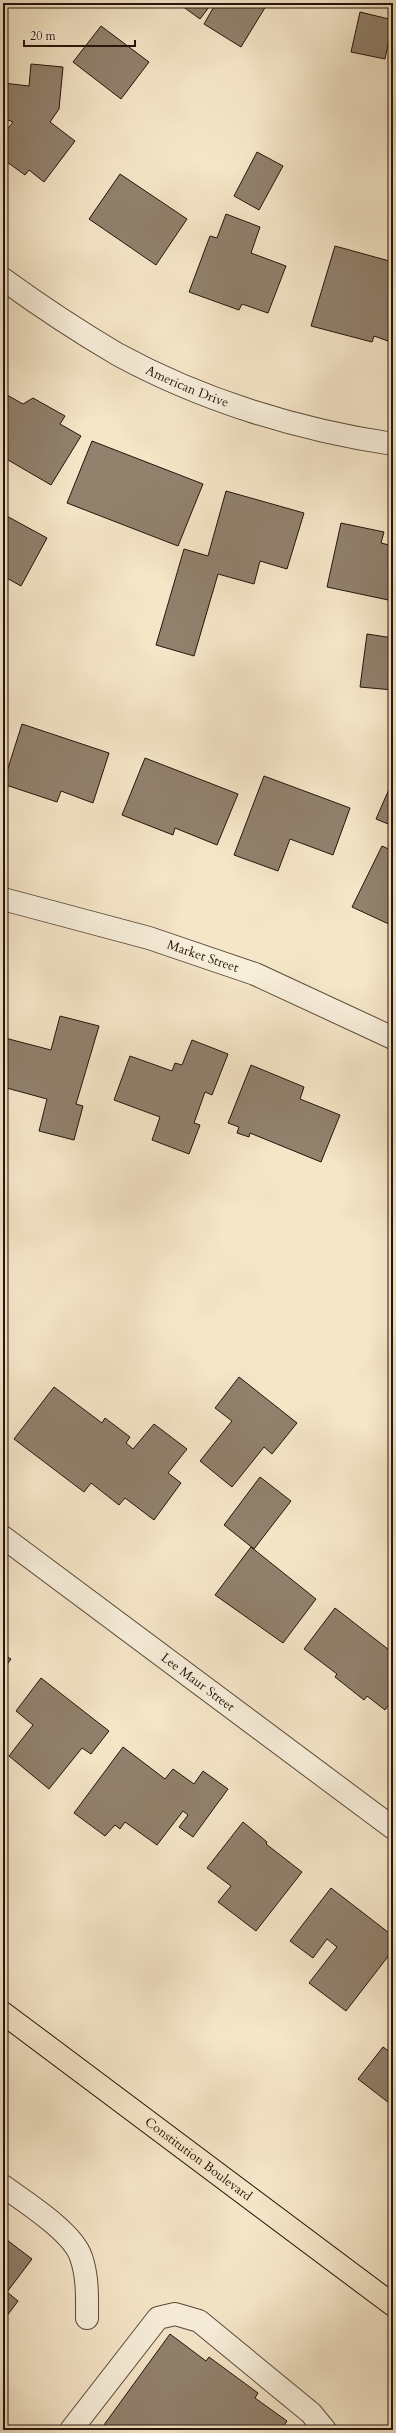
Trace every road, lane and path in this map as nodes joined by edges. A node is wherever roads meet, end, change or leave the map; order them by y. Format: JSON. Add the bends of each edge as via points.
{"nodes":[{"id":1,"x":3,"y":279,"type":"edge"},
{"id":2,"x":393,"y":444,"type":"edge"},
{"id":3,"x":3,"y":899,"type":"edge"},
{"id":4,"x":393,"y":1038,"type":"edge"},
{"id":5,"x":3,"y":1537,"type":"edge"},
{"id":6,"x":393,"y":1828,"type":"edge"},
{"id":7,"x":3,"y":2013,"type":"edge"},
{"id":8,"x":3,"y":2186,"type":"edge"},
{"id":9,"x":393,"y":2305,"type":"edge"},
{"id":10,"x":87,"y":2318,"type":"dead end"},
{"id":11,"x":71,"y":2430,"type":"edge"},
{"id":12,"x":325,"y":2430,"type":"edge"}],
"edges":[{"from":1,"to":2,"type":"street","name":"American Drive","via":[[51,314],[118,354],[199,392],[278,420],[362,440]]},
{"from":3,"to":4,"type":"street","name":"Market Street","via":[[149,938],[255,974]]},
{"from":5,"to":6,"type":"street","name":"Lee Maur Street"},
{"from":7,"to":9,"type":"main road","name":"Constitution Boulevard"},
{"from":8,"to":10,"type":"street","via":[[57,2225],[81,2255],[87,2282]]},
{"from":11,"to":12,"type":"street","via":[[158,2318],[175,2314],[199,2321],[311,2413]]}]}
